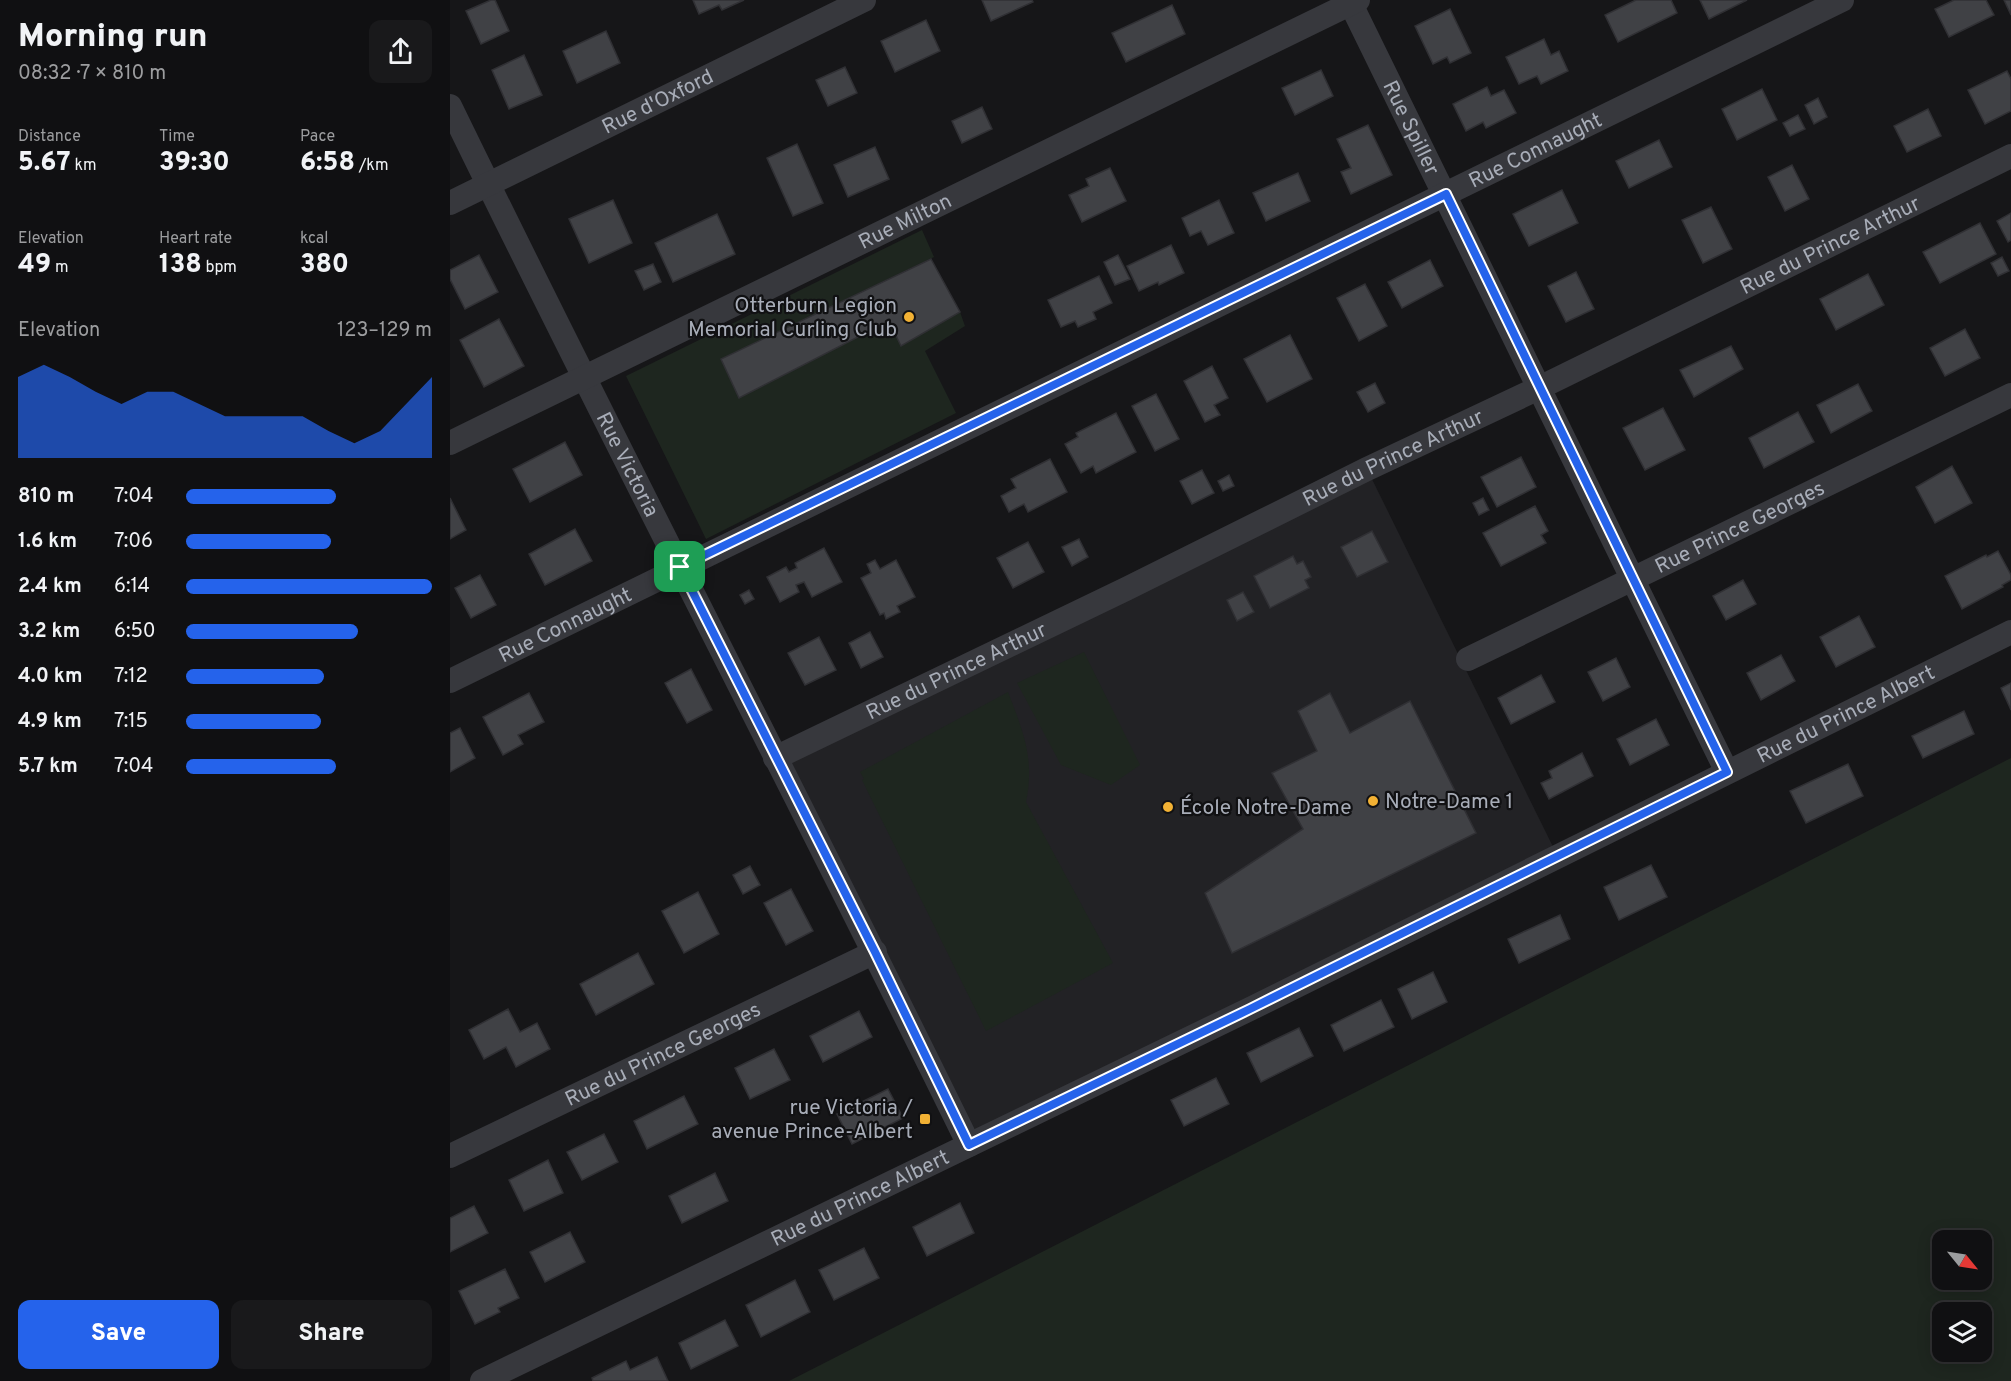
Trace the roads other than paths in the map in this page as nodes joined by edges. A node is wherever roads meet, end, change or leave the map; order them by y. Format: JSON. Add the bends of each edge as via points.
{"nodes":[{"id":1,"x":864,"y":0,"type":"edge"},
{"id":2,"x":1842,"y":0,"type":"edge"},
{"id":3,"x":1353,"y":1,"type":"edge"},
{"id":4,"x":450,"y":106,"type":"edge"},
{"id":5,"x":2011,"y":156,"type":"edge"},
{"id":6,"x":488,"y":184,"type":"junction"},
{"id":7,"x":1446,"y":194,"type":"junction"},
{"id":8,"x":450,"y":203,"type":"edge"},
{"id":9,"x":585,"y":377,"type":"junction"},
{"id":10,"x":1539,"y":388,"type":"junction"},
{"id":11,"x":2011,"y":395,"type":"edge"},
{"id":12,"x":450,"y":443,"type":"edge"},
{"id":13,"x":680,"y":567,"type":"junction"},
{"id":14,"x":1633,"y":580,"type":"junction"},
{"id":15,"x":2011,"y":632,"type":"edge"},
{"id":16,"x":1468,"y":659,"type":"dead end"},
{"id":17,"x":450,"y":681,"type":"edge"},
{"id":18,"x":775,"y":758,"type":"junction"},
{"id":19,"x":1727,"y":772,"type":"junction"},
{"id":20,"x":875,"y":952,"type":"junction"},
{"id":21,"x":969,"y":1145,"type":"junction"},
{"id":22,"x":450,"y":1156,"type":"edge"},
{"id":23,"x":482,"y":1381,"type":"edge"}],
"edges":[{"from":1,"to":6,"type":"street","name":"Rue d'Oxford"},
{"from":2,"to":7,"type":"street","name":"Rue Connaught"},
{"from":3,"to":7,"type":"street","name":"Rue Spiller"},
{"from":3,"to":9,"type":"street","name":"Rue Milton"},
{"from":4,"to":6,"type":"street","name":"Rue Victoria"},
{"from":5,"to":10,"type":"street","name":"Rue du Prince Arthur"},
{"from":6,"to":8,"type":"street","name":"Rue d'Oxford"},
{"from":6,"to":9,"type":"street","name":"Rue Victoria"},
{"from":7,"to":10,"type":"street","name":"Rue Spiller"},
{"from":7,"to":13,"type":"street","name":"Rue Connaught"},
{"from":9,"to":12,"type":"street","name":"Rue Milton"},
{"from":9,"to":13,"type":"street","name":"Rue Victoria"},
{"from":10,"to":14,"type":"street","name":"Rue Spiller"},
{"from":10,"to":18,"type":"street","name":"Rue du Prince Arthur"},
{"from":11,"to":14,"type":"street","name":"Rue Prince Georges"},
{"from":13,"to":17,"type":"street","name":"Rue Connaught"},
{"from":13,"to":18,"type":"street","name":"Rue Victoria"},
{"from":14,"to":16,"type":"street","name":"Rue Prince Georges"},
{"from":14,"to":19,"type":"street","name":"Rue Spiller"},
{"from":15,"to":19,"type":"street","name":"Rue du Prince Albert"},
{"from":18,"to":20,"type":"street","name":"Rue Victoria"},
{"from":19,"to":21,"type":"street","name":"Rue du Prince Albert"},
{"from":20,"to":21,"type":"street","name":"Rue Victoria"},
{"from":20,"to":22,"type":"street","name":"Rue du Prince Georges"},
{"from":21,"to":23,"type":"street","name":"Rue du Prince Albert"}]}
